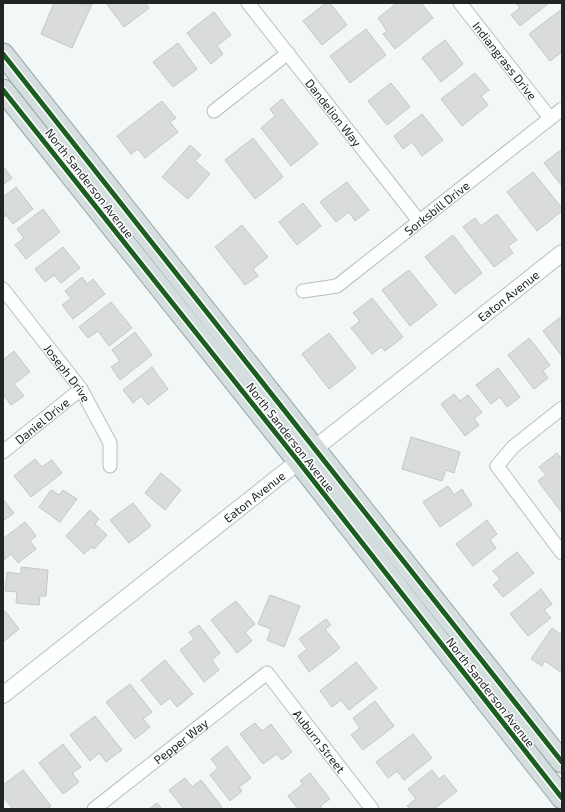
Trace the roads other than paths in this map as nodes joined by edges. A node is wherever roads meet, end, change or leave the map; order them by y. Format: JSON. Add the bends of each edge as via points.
{"nodes":[{"id":1,"x":248,"y":3,"type":"edge"},
{"id":2,"x":460,"y":3,"type":"edge"},
{"id":3,"x":3,"y":54,"type":"edge"},
{"id":4,"x":288,"y":54,"type":"junction"},
{"id":5,"x":3,"y":90,"type":"edge"},
{"id":6,"x":562,"y":108,"type":"edge"},
{"id":7,"x":214,"y":111,"type":"dead end"},
{"id":8,"x":550,"y":118,"type":"junction"},
{"id":9,"x":419,"y":221,"type":"junction"},
{"id":10,"x":562,"y":253,"type":"edge"},
{"id":11,"x":3,"y":289,"type":"edge"},
{"id":12,"x":303,"y":291,"type":"dead end"},
{"id":13,"x":81,"y":389,"type":"junction"},
{"id":14,"x":562,"y":408,"type":"edge"},
{"id":15,"x":314,"y":448,"type":"junction"},
{"id":16,"x":3,"y":452,"type":"edge"},
{"id":17,"x":298,"y":461,"type":"junction"},
{"id":18,"x":110,"y":466,"type":"dead end"},
{"id":19,"x":562,"y":553,"type":"edge"},
{"id":20,"x":266,"y":673,"type":"joint"},
{"id":21,"x":3,"y":695,"type":"edge"},
{"id":22,"x":562,"y":762,"type":"edge"},
{"id":23,"x":562,"y":798,"type":"edge"},
{"id":24,"x":94,"y":809,"type":"edge"},
{"id":25,"x":372,"y":809,"type":"edge"}],
"edges":[{"from":1,"to":4,"type":"street","name":"Dandelion Way"},
{"from":2,"to":8,"type":"street","name":"Indiangrass Drive"},
{"from":3,"to":15,"type":"highway","name":"North Sanderson Avenue"},
{"from":4,"to":7,"type":"street"},
{"from":4,"to":9,"type":"street","name":"Dandelion Way"},
{"from":5,"to":17,"type":"highway","name":"North Sanderson Avenue"},
{"from":6,"to":8,"type":"street","name":"Sorksbill Drive"},
{"from":8,"to":9,"type":"street","name":"Sorksbill Drive"},
{"from":9,"to":12,"type":"street","name":"Sorksbill Drive","via":[[337,286]]},
{"from":10,"to":15,"type":"street","name":"Eaton Avenue"},
{"from":11,"to":13,"type":"street","name":"Joseph Drive"},
{"from":13,"to":16,"type":"street","name":"Daniel Drive"},
{"from":13,"to":18,"type":"street","name":"Joseph Drive","via":[[110,443]]},
{"from":14,"to":19,"type":"street","via":[[513,447],[497,466]]},
{"from":15,"to":17,"type":"street","name":"Eaton Avenue"},
{"from":15,"to":22,"type":"highway","name":"North Sanderson Avenue"},
{"from":17,"to":21,"type":"street","name":"Eaton Avenue"},
{"from":17,"to":23,"type":"highway","name":"North Sanderson Avenue"},
{"from":20,"to":24,"type":"street","name":"Pepper Way"},
{"from":20,"to":25,"type":"street","name":"Auburn Street"}]}
